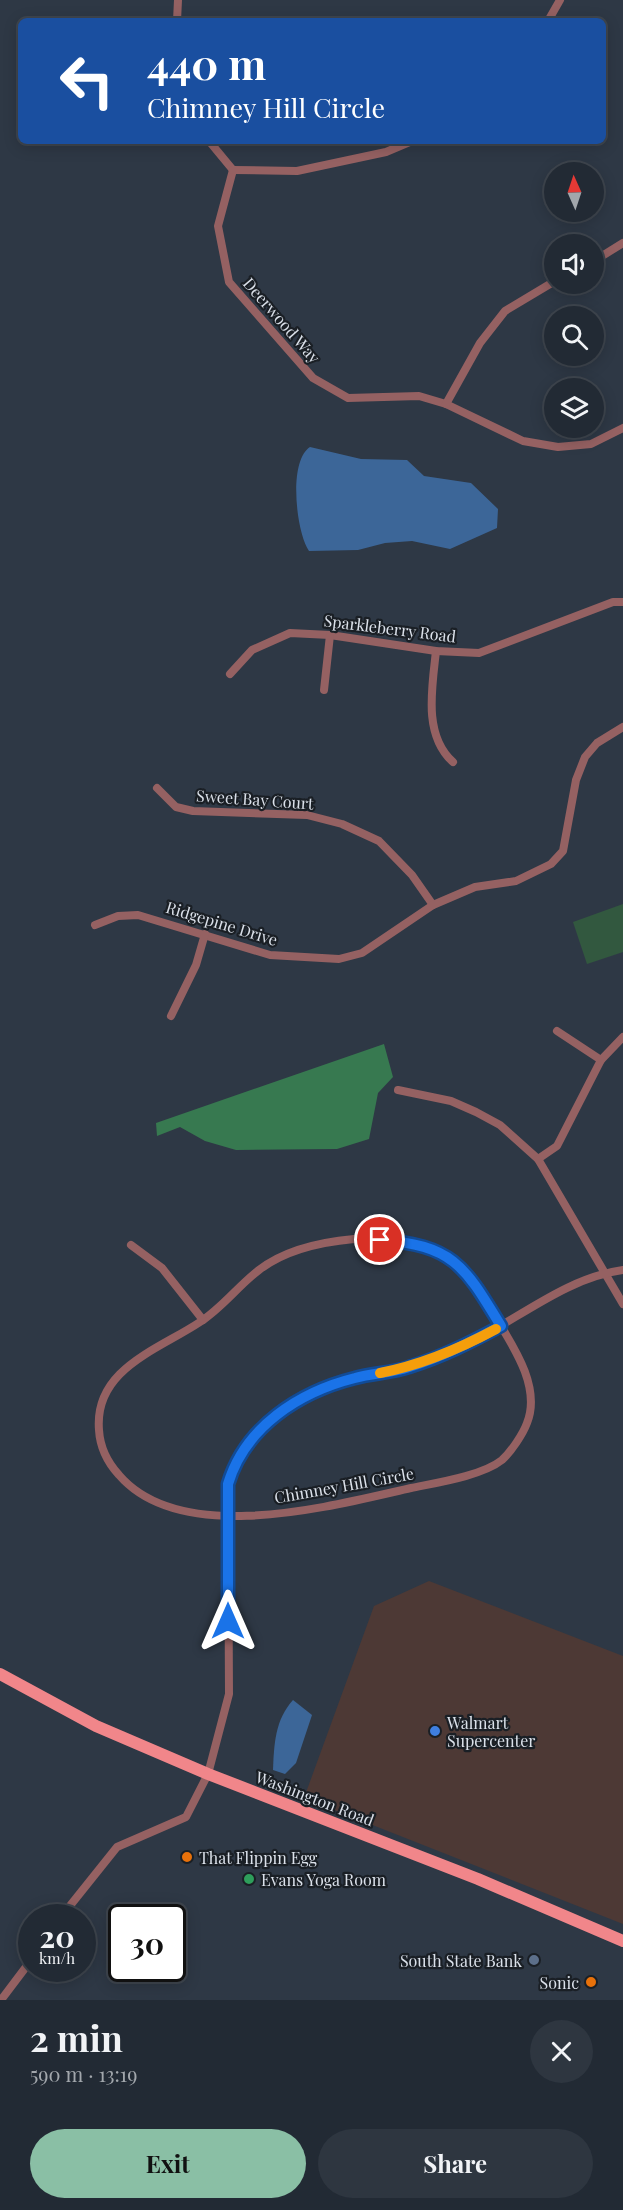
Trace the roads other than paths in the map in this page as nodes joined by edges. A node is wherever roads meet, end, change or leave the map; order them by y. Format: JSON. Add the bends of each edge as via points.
{"nodes":[{"id":1,"x":178,"y":0,"type":"edge"},
{"id":2,"x":560,"y":0,"type":"edge"},
{"id":3,"x":177,"y":18,"type":"edge"},
{"id":4,"x":550,"y":18,"type":"edge"},
{"id":5,"x":211,"y":144,"type":"edge"},
{"id":6,"x":405,"y":144,"type":"edge"},
{"id":7,"x":233,"y":170,"type":"junction"},
{"id":8,"x":623,"y":243,"type":"edge"},
{"id":9,"x":604,"y":255,"type":"edge"},
{"id":10,"x":544,"y":288,"type":"edge"},
{"id":11,"x":446,"y":404,"type":"junction"},
{"id":12,"x":623,"y":428,"type":"edge"},
{"id":13,"x":623,"y":602,"type":"edge"},
{"id":14,"x":330,"y":635,"type":"junction"},
{"id":15,"x":436,"y":651,"type":"junction"},
{"id":16,"x":230,"y":674,"type":"dead end"},
{"id":17,"x":324,"y":690,"type":"dead end"},
{"id":18,"x":623,"y":727,"type":"edge"},
{"id":19,"x":453,"y":762,"type":"dead end"},
{"id":20,"x":157,"y":788,"type":"dead end"},
{"id":21,"x":433,"y":905,"type":"junction"},
{"id":22,"x":96,"y":925,"type":"dead end"},
{"id":23,"x":205,"y":934,"type":"junction"},
{"id":24,"x":171,"y":1016,"type":"dead end"},
{"id":25,"x":557,"y":1031,"type":"dead end"},
{"id":26,"x":623,"y":1037,"type":"edge"},
{"id":27,"x":601,"y":1060,"type":"junction"},
{"id":28,"x":398,"y":1090,"type":"dead end"},
{"id":29,"x":538,"y":1158,"type":"junction"},
{"id":30,"x":131,"y":1245,"type":"dead end"},
{"id":31,"x":623,"y":1270,"type":"edge"},
{"id":32,"x":606,"y":1272,"type":"junction"},
{"id":33,"x":623,"y":1304,"type":"edge"},
{"id":34,"x":203,"y":1320,"type":"junction"},
{"id":35,"x":501,"y":1326,"type":"junction"},
{"id":36,"x":228,"y":1514,"type":"junction"},
{"id":37,"x":0,"y":1674,"type":"edge"},
{"id":38,"x":208,"y":1774,"type":"junction"},
{"id":39,"x":71,"y":1904,"type":"edge"},
{"id":40,"x":623,"y":1941,"type":"edge"},
{"id":41,"x":18,"y":1978,"type":"edge"},
{"id":42,"x":1,"y":2000,"type":"edge"}],
"edges":[{"from":1,"to":3,"type":"street"},
{"from":2,"to":4,"type":"street"},
{"from":5,"to":7,"type":"street"},
{"from":6,"to":7,"type":"street","via":[[386,152],[297,171]]},
{"from":7,"to":11,"type":"street","name":"Deerwood Way","via":[[218,226],[229,282],[313,378],[348,398],[419,396]]},
{"from":8,"to":9,"type":"street"},
{"from":10,"to":11,"type":"street","via":[[505,311],[480,343]]},
{"from":11,"to":12,"type":"street","name":"Deerwood Way","via":[[523,441],[558,447],[591,444]]},
{"from":13,"to":15,"type":"street","name":"Sparkleberry Road","via":[[603,605],[479,653]]},
{"from":14,"to":15,"type":"street","name":"Sparkleberry Road"},
{"from":14,"to":16,"type":"street","name":"Sparkleberry Road","via":[[290,633],[252,650]]},
{"from":14,"to":17,"type":"street"},
{"from":15,"to":19,"type":"street","via":[[431,694],[434,732],[442,753]]},
{"from":18,"to":21,"type":"street","name":"Ridgepine Drive","via":[[597,743],[585,757],[576,780],[563,851],[551,864],[516,881],[475,887]]},
{"from":20,"to":21,"type":"street","name":"Sweet Bay Court","via":[[176,807],[193,811],[307,815],[342,824],[379,841],[412,875]]},
{"from":21,"to":23,"type":"street","name":"Ridgepine Drive","via":[[362,953],[339,959],[270,955]]},
{"from":22,"to":23,"type":"street","name":"Ridgepine Drive","via":[[118,916],[138,915]]},
{"from":23,"to":24,"type":"street","via":[[196,965]]},
{"from":25,"to":27,"type":"street"},
{"from":26,"to":27,"type":"street"},
{"from":27,"to":29,"type":"street","via":[[557,1146]]},
{"from":28,"to":29,"type":"street","via":[[451,1101],[476,1112],[500,1125]]},
{"from":29,"to":32,"type":"street"},
{"from":30,"to":34,"type":"street","via":[[162,1268]]},
{"from":31,"to":32,"type":"street"},
{"from":32,"to":33,"type":"street"},
{"from":32,"to":35,"type":"street"},
{"from":34,"to":35,"type":"street","name":"Chimney Hill Circle","via":[[261,1268],[292,1251],[331,1241],[380,1240],[422,1246],[462,1266]]},
{"from":34,"to":36,"type":"street","name":"Chimney Hill Circle","via":[[129,1365],[111,1382],[100,1403],[100,1437],[112,1467],[134,1491],[176,1509]]},
{"from":35,"to":36,"type":"street","via":[[460,1348],[408,1368],[333,1384],[309,1394],[269,1420],[254,1434],[233,1467],[228,1484]]},
{"from":35,"to":36,"type":"street","name":"Chimney Hill Circle","via":[[526,1374],[530,1397],[528,1421],[502,1460],[466,1476],[322,1508],[280,1514]]},
{"from":36,"to":38,"type":"street","via":[[228,1694]]},
{"from":37,"to":38,"type":"main road","name":"Washington Road","via":[[96,1726]]},
{"from":38,"to":39,"type":"street","via":[[186,1817],[117,1847]]},
{"from":38,"to":40,"type":"main road","name":"Washington Road","via":[[478,1879]]},
{"from":41,"to":42,"type":"street"}]}
